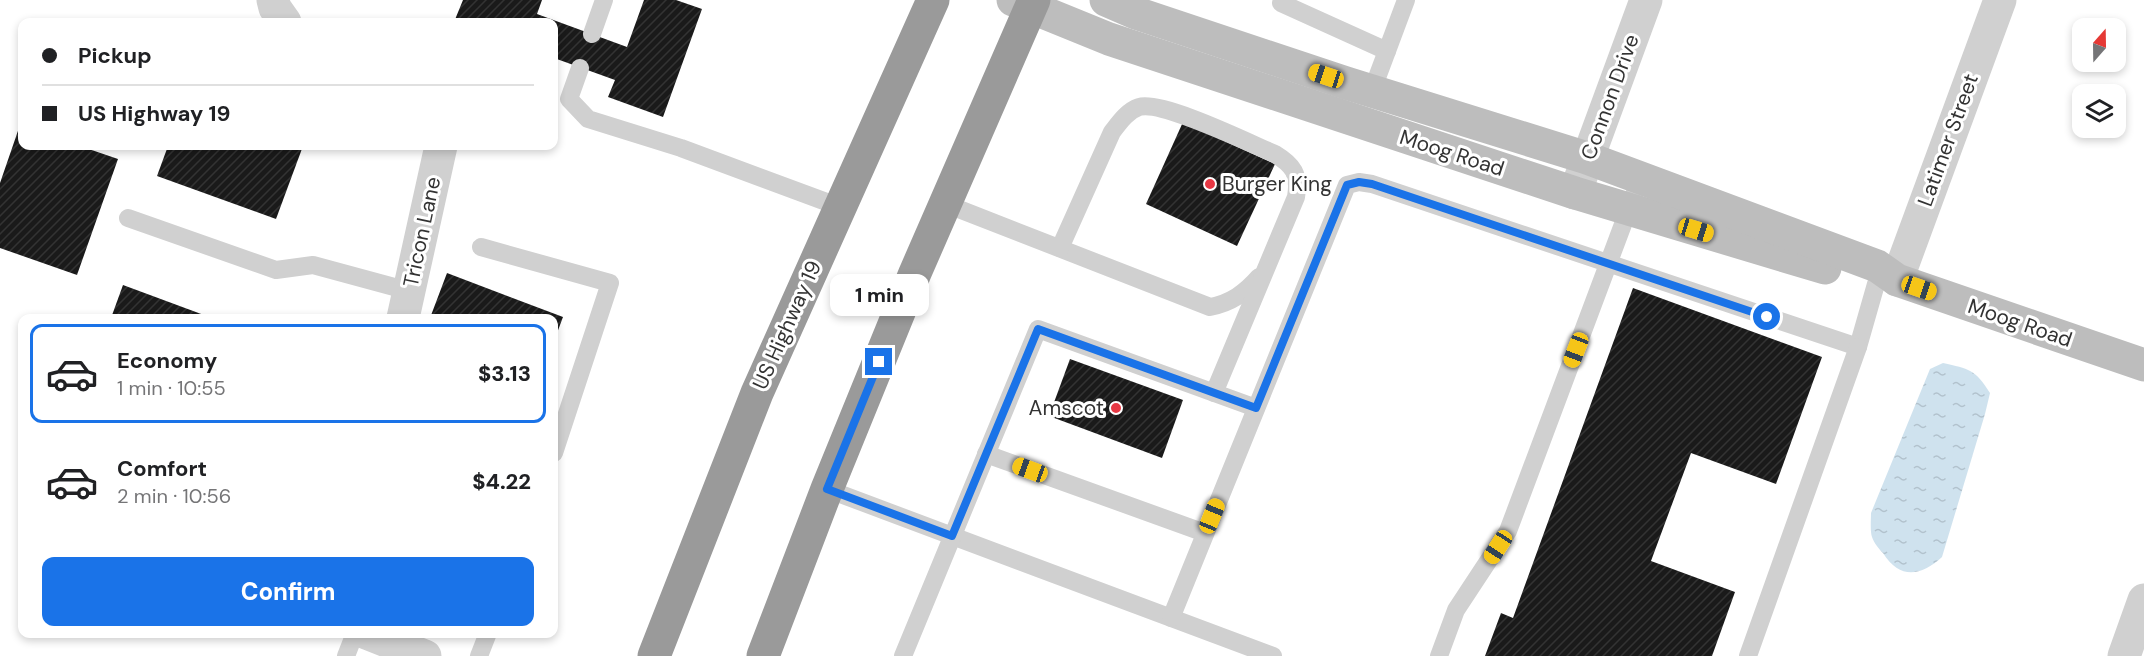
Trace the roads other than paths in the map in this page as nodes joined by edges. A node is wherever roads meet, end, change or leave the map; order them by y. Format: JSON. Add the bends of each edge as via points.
{"nodes":[{"id":1,"x":273,"y":0,"type":"edge"},
{"id":2,"x":604,"y":0,"type":"edge"},
{"id":3,"x":933,"y":0,"type":"edge"},
{"id":4,"x":1106,"y":0,"type":"edge"},
{"id":5,"x":1406,"y":0,"type":"edge"},
{"id":6,"x":1646,"y":0,"type":"edge"},
{"id":7,"x":2000,"y":0,"type":"edge"},
{"id":8,"x":1280,"y":1,"type":"edge"},
{"id":9,"x":1026,"y":2,"type":"edge"},
{"id":10,"x":282,"y":18,"type":"edge"},
{"id":11,"x":592,"y":34,"type":"dead end"},
{"id":12,"x":1387,"y":51,"type":"junction"},
{"id":13,"x":580,"y":68,"type":"dead end"},
{"id":14,"x":1372,"y":91,"type":"junction"},
{"id":15,"x":440,"y":150,"type":"edge"},
{"id":16,"x":1587,"y":158,"type":"junction"},
{"id":17,"x":1640,"y":179,"type":"junction"},
{"id":18,"x":1575,"y":193,"type":"junction"},
{"id":19,"x":946,"y":204,"type":"junction"},
{"id":20,"x":840,"y":207,"type":"junction"},
{"id":21,"x":1629,"y":209,"type":"junction"},
{"id":22,"x":128,"y":218,"type":"dead end"},
{"id":23,"x":481,"y":247,"type":"dead end"},
{"id":24,"x":1060,"y":248,"type":"junction"},
{"id":25,"x":1609,"y":264,"type":"junction"},
{"id":26,"x":1265,"y":269,"type":"junction"},
{"id":27,"x":1886,"y":282,"type":"junction"},
{"id":28,"x":406,"y":305,"type":"edge"},
{"id":29,"x":1858,"y":347,"type":"junction"},
{"id":30,"x":2144,"y":365,"type":"edge"},
{"id":31,"x":1214,"y":393,"type":"junction"},
{"id":32,"x":1256,"y":408,"type":"junction"},
{"id":33,"x":558,"y":441,"type":"edge"},
{"id":34,"x":986,"y":454,"type":"junction"},
{"id":35,"x":827,"y":489,"type":"junction"},
{"id":36,"x":1205,"y":533,"type":"junction"},
{"id":37,"x":952,"y":536,"type":"junction"},
{"id":38,"x":2144,"y":600,"type":"edge"},
{"id":39,"x":1171,"y":618,"type":"junction"},
{"id":40,"x":353,"y":638,"type":"edge"},
{"id":41,"x":379,"y":638,"type":"edge"},
{"id":42,"x":486,"y":638,"type":"edge"},
{"id":43,"x":346,"y":656,"type":"edge"},
{"id":44,"x":425,"y":656,"type":"edge"},
{"id":45,"x":479,"y":656,"type":"edge"},
{"id":46,"x":654,"y":656,"type":"edge"},
{"id":47,"x":763,"y":656,"type":"edge"},
{"id":48,"x":903,"y":656,"type":"edge"},
{"id":49,"x":1273,"y":656,"type":"edge"},
{"id":50,"x":1439,"y":656,"type":"edge"},
{"id":51,"x":1749,"y":656,"type":"edge"},
{"id":52,"x":2124,"y":656,"type":"edge"}],
"edges":[{"from":1,"to":10,"type":"street"},
{"from":2,"to":11,"type":"lane"},
{"from":3,"to":20,"type":"highway","name":"US Highway 19"},
{"from":4,"to":14,"type":"street","name":"Moog Road"},
{"from":5,"to":12,"type":"lane"},
{"from":6,"to":16,"type":"street","name":"Connon Drive"},
{"from":7,"to":27,"type":"street","name":"Latimer Street"},
{"from":8,"to":12,"type":"lane"},
{"from":9,"to":18,"type":"street","name":"Moog Road","via":[[1109,39]]},
{"from":9,"to":19,"type":"highway"},
{"from":12,"to":14,"type":"lane"},
{"from":13,"to":20,"type":"lane","via":[[569,99],[588,119],[681,148]]},
{"from":14,"to":16,"type":"street","name":"Moog Road"},
{"from":15,"to":28,"type":"street","name":"Tricon Lane"},
{"from":16,"to":17,"type":"street","name":"Moog Road"},
{"from":16,"to":18,"type":"street","name":"Connon Drive"},
{"from":17,"to":21,"type":"lane"},
{"from":17,"to":27,"type":"street","name":"Moog Road","via":[[1877,266]]},
{"from":18,"to":21,"type":"street","name":"Moog Road"},
{"from":19,"to":24,"type":"lane"},
{"from":19,"to":35,"type":"highway"},
{"from":20,"to":46,"type":"highway","name":"US Highway 19","via":[[757,393]]},
{"from":21,"to":25,"type":"lane"},
{"from":21,"to":27,"type":"street","name":"Moog Road"},
{"from":22,"to":28,"type":"lane","via":[[276,270],[313,265]]},
{"from":23,"to":33,"type":"lane","via":[[610,283]]},
{"from":24,"to":26,"type":"lane","via":[[1210,307],[1227,304]]},
{"from":24,"to":26,"type":"lane","via":[[1112,132],[1124,116],[1139,107],[1156,107],[1275,154],[1295,171],[1296,197]]},
{"from":25,"to":29,"type":"lane"},
{"from":25,"to":32,"type":"lane","via":[[1372,184],[1347,185]]},
{"from":25,"to":50,"type":"lane","via":[[1508,531],[1456,610]]},
{"from":26,"to":31,"type":"lane"},
{"from":27,"to":29,"type":"lane"},
{"from":27,"to":30,"type":"street","name":"Moog Road"},
{"from":29,"to":51,"type":"lane"},
{"from":31,"to":32,"type":"lane"},
{"from":31,"to":34,"type":"lane","via":[[1038,329]]},
{"from":32,"to":36,"type":"lane"},
{"from":34,"to":36,"type":"lane"},
{"from":34,"to":37,"type":"lane"},
{"from":35,"to":37,"type":"lane"},
{"from":35,"to":47,"type":"highway"},
{"from":36,"to":39,"type":"lane"},
{"from":37,"to":39,"type":"lane"},
{"from":37,"to":48,"type":"lane"},
{"from":38,"to":52,"type":"street"},
{"from":39,"to":49,"type":"lane"},
{"from":40,"to":43,"type":"lane"},
{"from":41,"to":44,"type":"street"},
{"from":42,"to":45,"type":"lane"}]}
